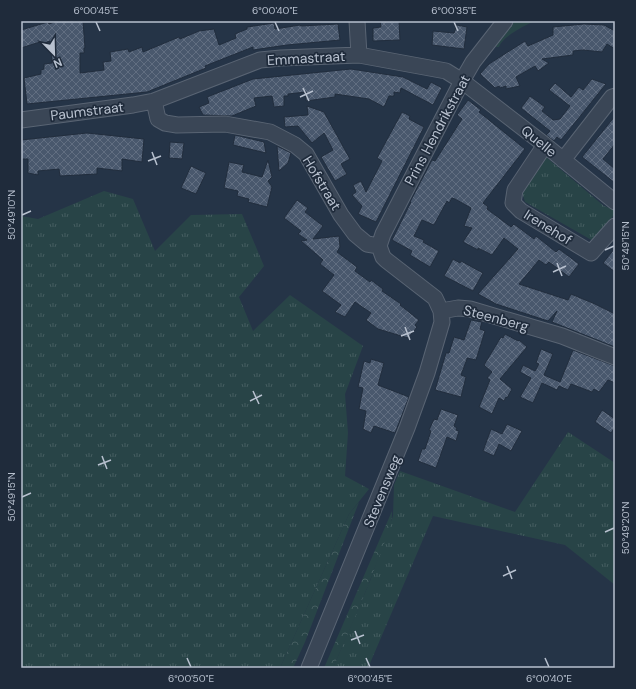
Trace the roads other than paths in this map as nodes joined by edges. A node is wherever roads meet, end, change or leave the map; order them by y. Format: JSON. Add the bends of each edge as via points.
{"nodes":[{"id":1,"x":357,"y":21,"type":"edge"},
{"id":2,"x":505,"y":21,"type":"edge"},
{"id":3,"x":359,"y":55,"type":"junction"},
{"id":4,"x":462,"y":81,"type":"junction"},
{"id":5,"x":615,"y":96,"type":"edge"},
{"id":6,"x":154,"y":101,"type":"junction"},
{"id":7,"x":21,"y":120,"type":"edge"},
{"id":8,"x":545,"y":145,"type":"junction"},
{"id":9,"x":563,"y":160,"type":"junction"},
{"id":10,"x":615,"y":202,"type":"edge"},
{"id":11,"x":615,"y":226,"type":"edge"},
{"id":12,"x":379,"y":246,"type":"junction"},
{"id":13,"x":441,"y":311,"type":"junction"},
{"id":14,"x":615,"y":357,"type":"edge"},
{"id":15,"x":309,"y":668,"type":"edge"}],
"edges":[{"from":1,"to":3,"type":"street"},
{"from":2,"to":4,"type":"street","name":"Prins Hendrikstraat","via":[[473,62]]},
{"from":3,"to":4,"type":"street","name":"Emmastraat","via":[[446,71]]},
{"from":3,"to":6,"type":"street","name":"Emmastraat","via":[[260,60]]},
{"from":4,"to":8,"type":"street","name":"Quelle"},
{"from":4,"to":12,"type":"street","name":"Prins Hendrikstraat"},
{"from":5,"to":9,"type":"street"},
{"from":6,"to":7,"type":"street","name":"Paumstraat"},
{"from":6,"to":12,"type":"street","name":"Hofstraat","via":[[158,119],[164,123],[225,124],[270,132],[295,144],[306,154],[341,215],[356,234],[367,244]]},
{"from":8,"to":9,"type":"street","name":"Quelle"},
{"from":8,"to":11,"type":"street","name":"Irenehof","via":[[515,190],[513,203],[521,211],[591,253]]},
{"from":9,"to":10,"type":"street","name":"Quelle"},
{"from":12,"to":13,"type":"street","via":[[386,260],[435,298]]},
{"from":13,"to":14,"type":"street","name":"Steenberg","via":[[470,309],[562,336]]},
{"from":13,"to":15,"type":"street","name":"Stevensweg","via":[[440,330],[409,423]]}]}
